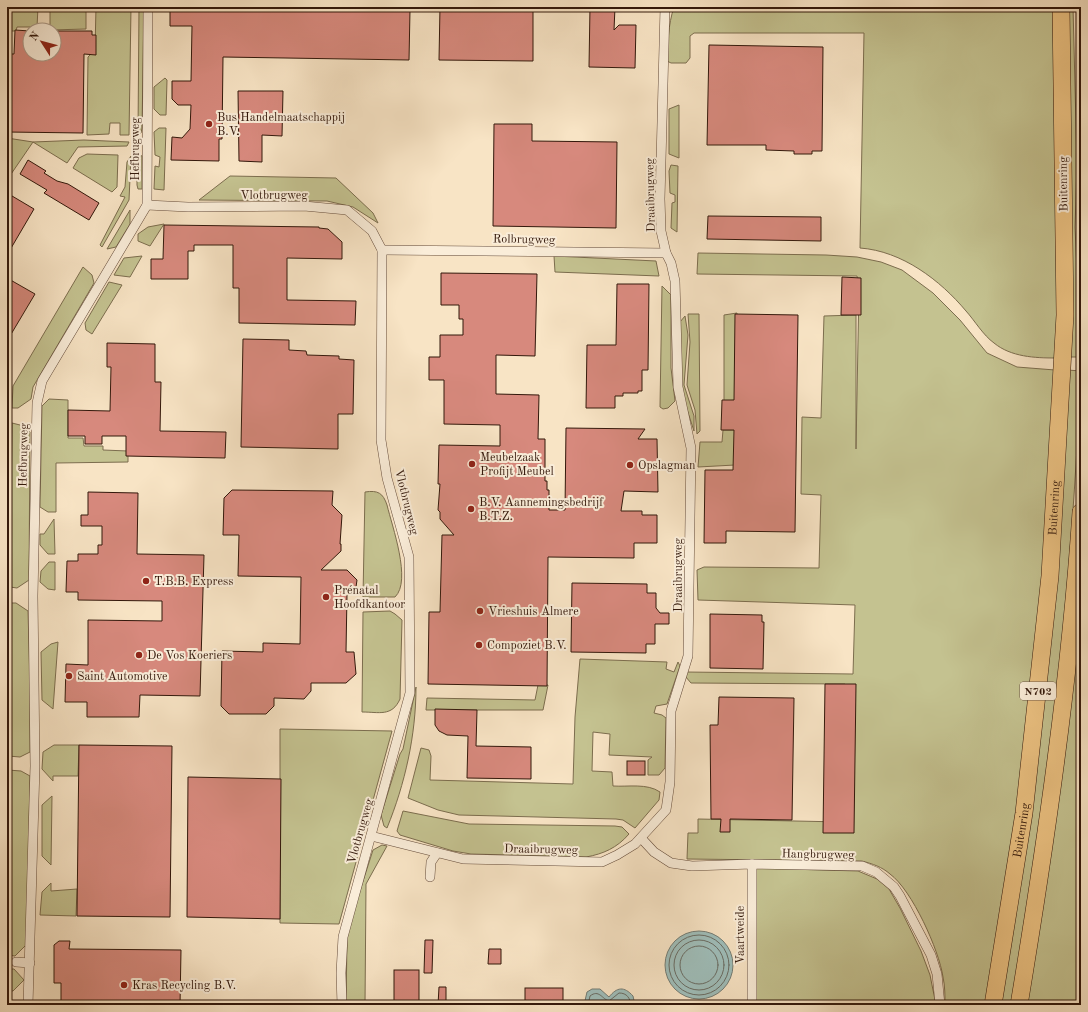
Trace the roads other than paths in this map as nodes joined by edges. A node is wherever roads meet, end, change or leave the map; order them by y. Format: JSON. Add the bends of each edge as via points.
{"nodes":[{"id":1,"x":148,"y":7,"type":"edge"},
{"id":2,"x":665,"y":7,"type":"edge"},
{"id":3,"x":668,"y":7,"type":"edge"},
{"id":4,"x":1061,"y":7,"type":"edge"},
{"id":5,"x":664,"y":23,"type":"junction"},
{"id":6,"x":147,"y":205,"type":"junction"},
{"id":7,"x":382,"y":250,"type":"junction"},
{"id":8,"x":666,"y":253,"type":"junction"},
{"id":9,"x":1081,"y":512,"type":"edge"},
{"id":10,"x":371,"y":836,"type":"junction"},
{"id":11,"x":641,"y":838,"type":"junction"},
{"id":12,"x":437,"y":853,"type":"junction"},
{"id":13,"x":752,"y":864,"type":"junction"},
{"id":14,"x":430,"y":877,"type":"dead end"},
{"id":15,"x":16,"y":962,"type":"dead end"},
{"id":16,"x":30,"y":963,"type":"junction"},
{"id":17,"x":28,"y":1005,"type":"edge"},
{"id":18,"x":342,"y":1005,"type":"edge"},
{"id":19,"x":752,"y":1005,"type":"edge"},
{"id":20,"x":940,"y":1005,"type":"edge"},
{"id":21,"x":994,"y":1005,"type":"edge"},
{"id":22,"x":1019,"y":1005,"type":"edge"}],
"edges":[{"from":1,"to":6,"type":"street","name":"Hefbrugweg"},
{"from":2,"to":5,"type":"street","name":"Draaibrugweg"},
{"from":3,"to":5,"type":"street","name":"Draaibrugweg"},
{"from":4,"to":21,"type":"highway","name":"Buitenring","number":"N702","via":[[1065,315],[1050,576],[1024,813]]},
{"from":5,"to":8,"type":"street","name":"Draaibrugweg","via":[[660,199],[661,231]]},
{"from":6,"to":7,"type":"street","name":"Vlotbrugweg","via":[[304,206],[347,210],[372,231]]},
{"from":6,"to":16,"type":"street","name":"Hefbrugweg","via":[[42,380],[37,403],[33,588],[35,766]]},
{"from":7,"to":8,"type":"street","name":"Rolbrugweg"},
{"from":7,"to":10,"type":"street","name":"Vlotbrugweg","via":[[381,440],[387,478],[409,557],[410,693]]},
{"from":8,"to":11,"type":"street","name":"Draaibrugweg","via":[[675,281],[678,387],[691,448],[689,650],[688,661],[671,711],[670,782],[666,810]]},
{"from":9,"to":22,"type":"highway","name":"Buitenring","number":"N702","via":[[1074,606],[1043,852]]},
{"from":10,"to":12,"type":"street","name":"Draaibrugweg"},
{"from":10,"to":18,"type":"street","name":"Vlotbrugweg","via":[[342,938]]},
{"from":11,"to":12,"type":"street","name":"Draaibrugweg","via":[[602,862],[463,859]]},
{"from":11,"to":13,"type":"street","name":"Hangbrugweg","via":[[654,852],[671,863],[692,866]]},
{"from":12,"to":14,"type":"street","via":[[432,862]]},
{"from":13,"to":19,"type":"street","name":"Vaartweide"},
{"from":13,"to":20,"type":"street","name":"Hangbrugweg","via":[[862,866],[876,872],[894,887],[917,927],[937,974]]},
{"from":15,"to":16,"type":"street"},
{"from":16,"to":17,"type":"street","name":"Hefbrugweg"}]}
